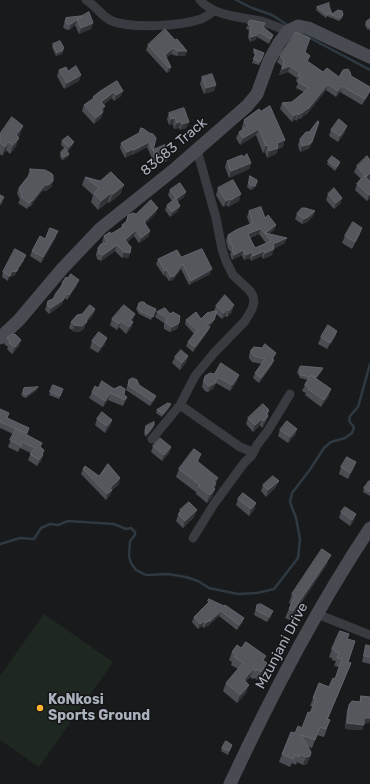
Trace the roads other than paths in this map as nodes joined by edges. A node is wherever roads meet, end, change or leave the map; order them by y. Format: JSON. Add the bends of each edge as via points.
{"nodes":[{"id":1,"x":86,"y":0,"type":"edge"},
{"id":2,"x":200,"y":0,"type":"edge"},
{"id":3,"x":214,"y":11,"type":"junction"},
{"id":4,"x":288,"y":31,"type":"junction"},
{"id":5,"x":370,"y":56,"type":"edge"},
{"id":6,"x":197,"y":150,"type":"junction"},
{"id":7,"x":0,"y":338,"type":"edge"},
{"id":8,"x":290,"y":394,"type":"dead end"},
{"id":9,"x":180,"y":405,"type":"junction"},
{"id":10,"x":152,"y":439,"type":"dead end"},
{"id":11,"x":253,"y":452,"type":"junction"},
{"id":12,"x":370,"y":528,"type":"edge"},
{"id":13,"x":193,"y":538,"type":"dead end"},
{"id":14,"x":317,"y":614,"type":"junction"},
{"id":15,"x":370,"y":635,"type":"edge"},
{"id":16,"x":230,"y":784,"type":"edge"}],
"edges":[{"from":1,"to":3,"type":"street","via":[[112,21],[140,26],[188,22],[201,19]]},
{"from":2,"to":3,"type":"street"},
{"from":3,"to":4,"type":"street","via":[[265,22]]},
{"from":4,"to":5,"type":"street","via":[[298,26],[308,28]]},
{"from":4,"to":6,"type":"street","name":"83683 Track","via":[[269,61],[257,94]]},
{"from":6,"to":7,"type":"street","name":"83683 Track","via":[[100,228]]},
{"from":6,"to":9,"type":"street","via":[[226,261],[233,275],[250,291],[254,302],[245,321],[214,352],[195,376]]},
{"from":8,"to":11,"type":"street"},
{"from":9,"to":10,"type":"street"},
{"from":9,"to":11,"type":"street","via":[[240,447]]},
{"from":11,"to":13,"type":"street","via":[[214,504]]},
{"from":12,"to":14,"type":"street","name":"Mzunjani Drive"},
{"from":14,"to":15,"type":"street"},
{"from":14,"to":16,"type":"street","name":"Mzunjani Drive"}]}
